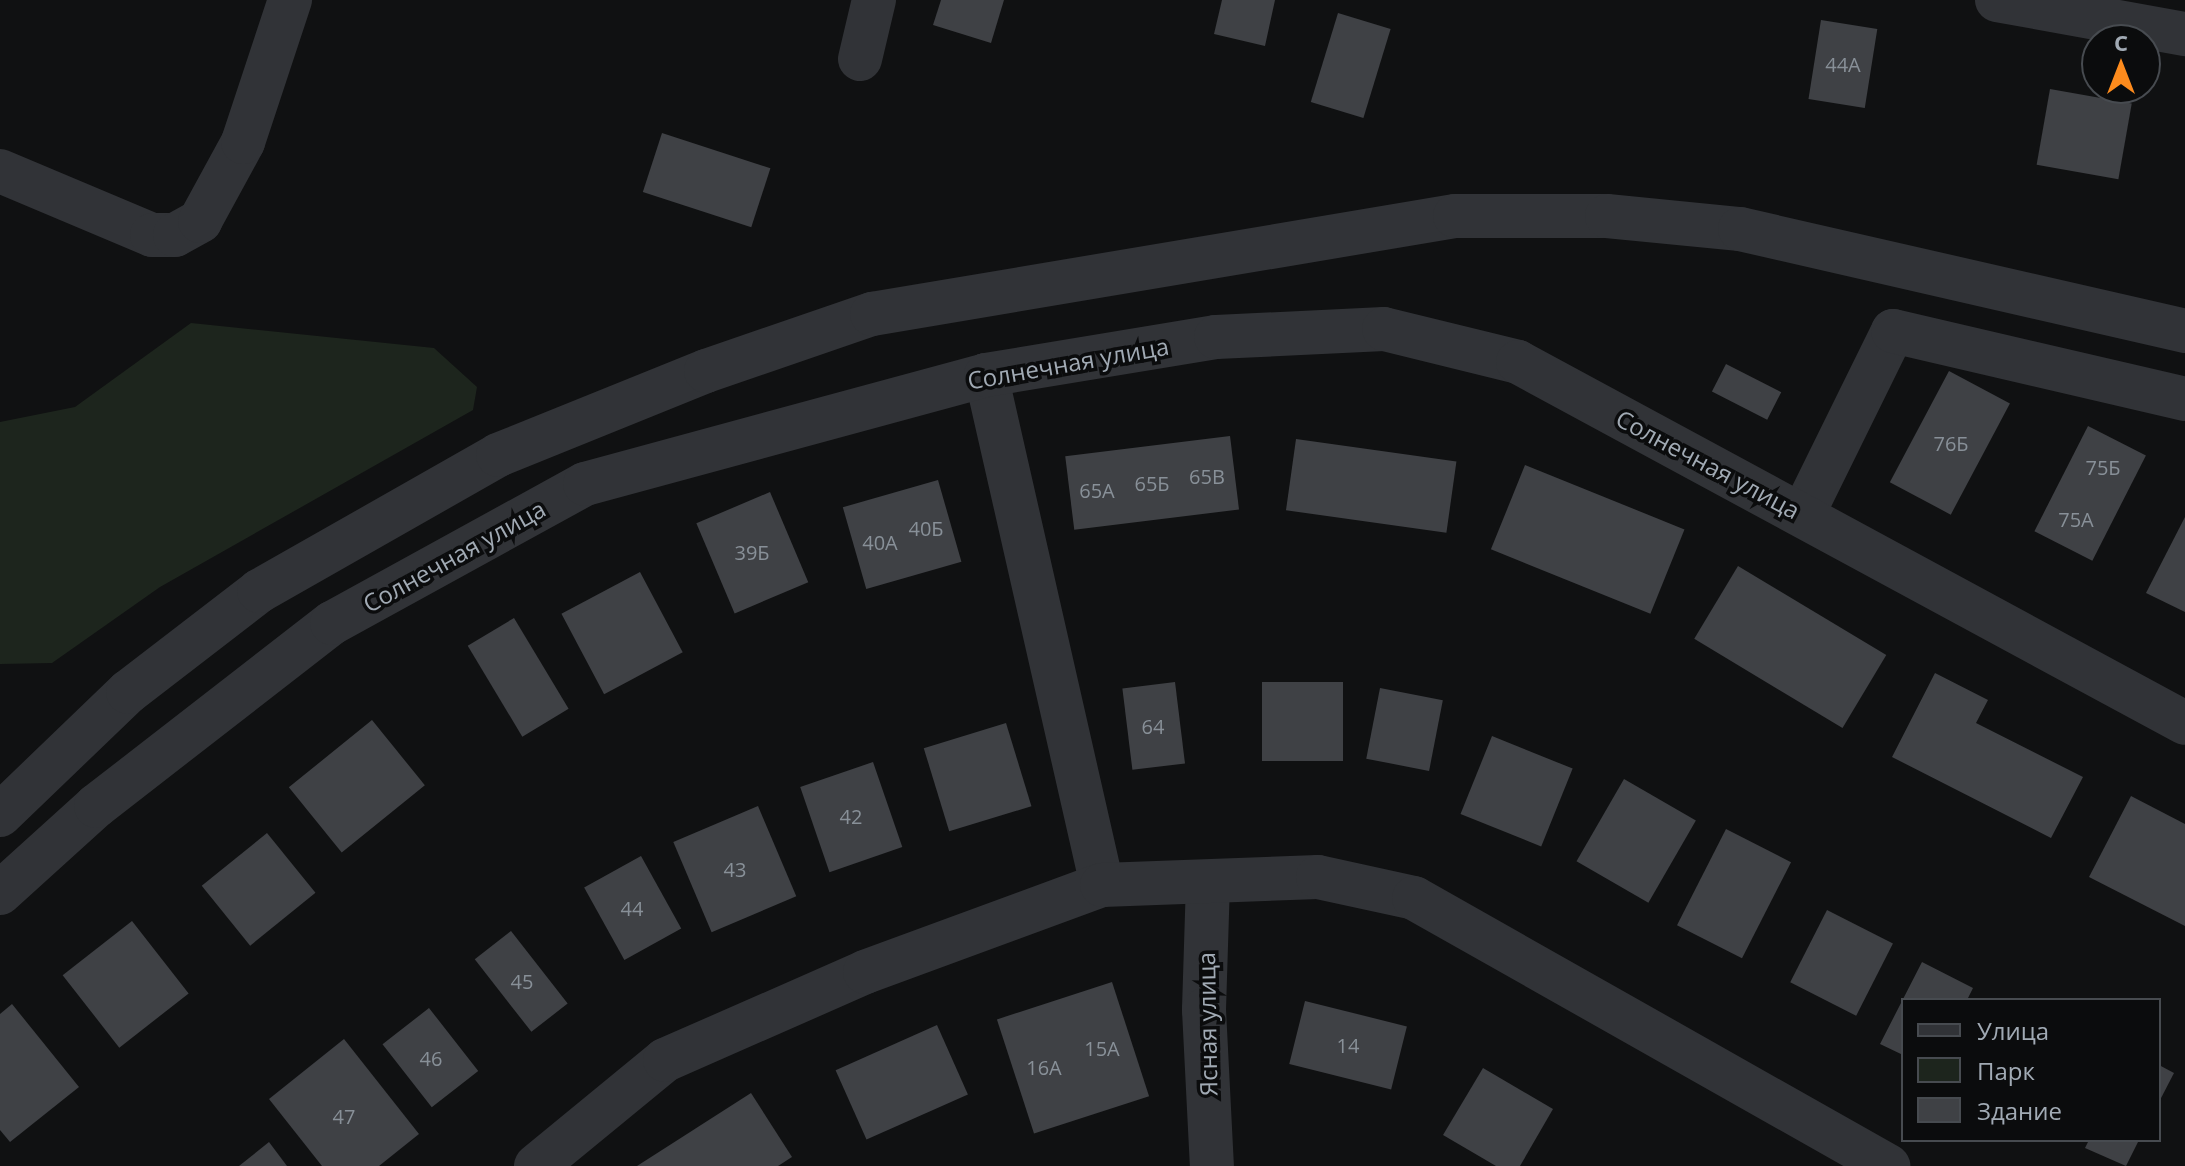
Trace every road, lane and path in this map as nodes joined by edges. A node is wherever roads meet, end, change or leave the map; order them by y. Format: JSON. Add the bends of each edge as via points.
{"nodes":[{"id":1,"x":290,"y":0,"type":"edge"},
{"id":2,"x":874,"y":0,"type":"edge"},
{"id":3,"x":1997,"y":0,"type":"edge"},
{"id":4,"x":2185,"y":34,"type":"edge"},
{"id":5,"x":860,"y":59,"type":"dead end"},
{"id":6,"x":0,"y":171,"type":"edge"},
{"id":7,"x":2185,"y":331,"type":"edge"},
{"id":8,"x":986,"y":375,"type":"junction"},
{"id":9,"x":2185,"y":399,"type":"edge"},
{"id":10,"x":1803,"y":514,"type":"junction"},
{"id":11,"x":2185,"y":723,"type":"edge"},
{"id":12,"x":0,"y":815,"type":"edge"},
{"id":13,"x":1208,"y":882,"type":"junction"},
{"id":14,"x":1102,"y":885,"type":"junction"},
{"id":15,"x":0,"y":893,"type":"edge"},
{"id":16,"x":536,"y":1166,"type":"edge"},
{"id":17,"x":1212,"y":1166,"type":"edge"},
{"id":18,"x":1888,"y":1166,"type":"edge"}],
"edges":[{"from":1,"to":6,"type":"street","via":[[243,142],[200,221],[175,235],[152,235]]},
{"from":2,"to":5,"type":"street"},
{"from":3,"to":4,"type":"street"},
{"from":7,"to":12,"type":"street","via":[[1740,229],[1607,216],[1455,216],[872,314],[706,371],[498,455],[259,591],[128,692]]},
{"from":8,"to":10,"type":"street","name":"Солнечная улица","via":[[1216,337],[1384,329],[1518,362]]},
{"from":8,"to":14,"type":"street"},
{"from":8,"to":15,"type":"street","name":"Солнечная улица","via":[[585,484],[332,623],[96,806]]},
{"from":9,"to":10,"type":"street","via":[[1893,331]]},
{"from":10,"to":11,"type":"street","name":"Солнечная улица"},
{"from":13,"to":14,"type":"street"},
{"from":13,"to":17,"type":"street","name":"Ясная улица","via":[[1204,1010]]},
{"from":13,"to":18,"type":"street","via":[[1318,877],[1414,898]]},
{"from":14,"to":16,"type":"street","via":[[865,972],[665,1060]]}]}
